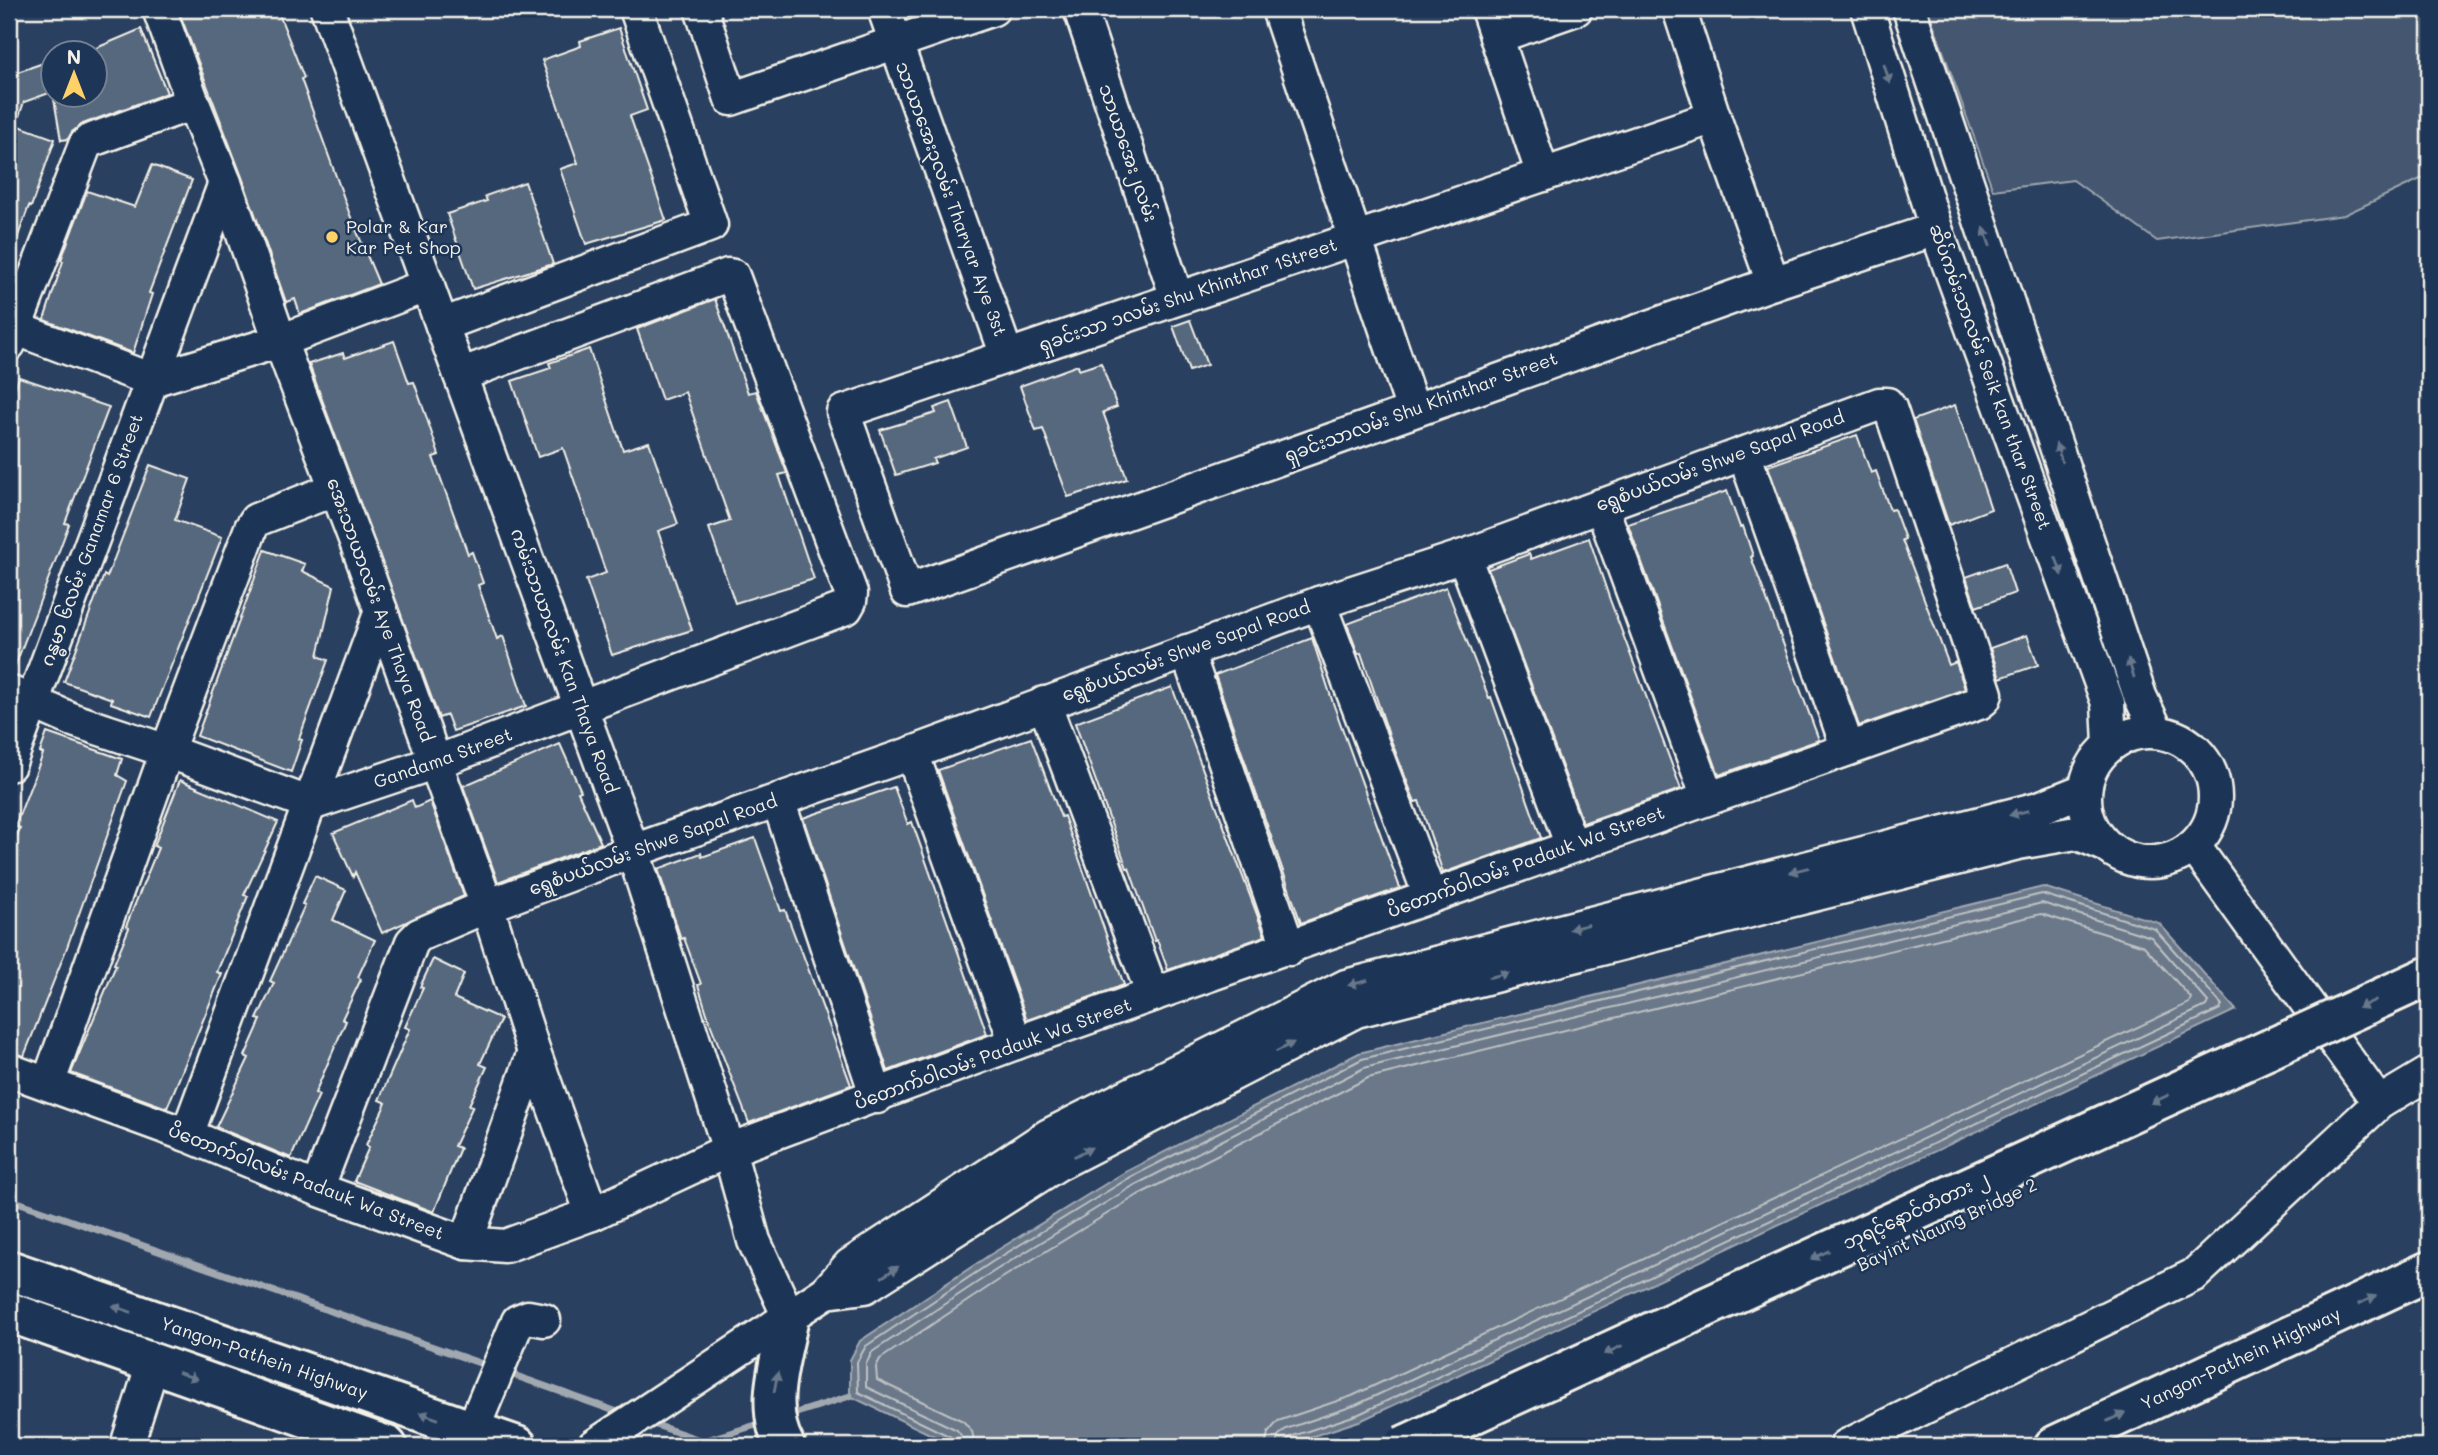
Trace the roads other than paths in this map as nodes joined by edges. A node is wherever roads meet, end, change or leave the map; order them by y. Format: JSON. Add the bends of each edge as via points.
{"nodes":[{"id":1,"x":159,"y":9,"type":"edge"},
{"id":2,"x":327,"y":9,"type":"edge"},
{"id":3,"x":701,"y":9,"type":"edge"},
{"id":4,"x":884,"y":9,"type":"edge"},
{"id":5,"x":993,"y":9,"type":"edge"},
{"id":6,"x":1080,"y":9,"type":"edge"},
{"id":7,"x":1278,"y":9,"type":"edge"},
{"id":8,"x":1576,"y":9,"type":"edge"},
{"id":9,"x":1679,"y":9,"type":"edge"},
{"id":10,"x":1867,"y":9,"type":"edge"},
{"id":11,"x":1909,"y":9,"type":"edge"},
{"id":12,"x":637,"y":12,"type":"dead end"},
{"id":13,"x":1491,"y":23,"type":"edge"},
{"id":14,"x":895,"y":43,"type":"junction"},
{"id":15,"x":193,"y":103,"type":"junction"},
{"id":16,"x":1714,"y":117,"type":"junction"},
{"id":17,"x":1543,"y":175,"type":"junction"},
{"id":18,"x":225,"y":183,"type":"junction"},
{"id":19,"x":1936,"y":229,"type":"junction"},
{"id":20,"x":1355,"y":238,"type":"junction"},
{"id":21,"x":1773,"y":283,"type":"junction"},
{"id":22,"x":428,"y":285,"type":"junction"},
{"id":23,"x":1177,"y":298,"type":"junction"},
{"id":24,"x":442,"y":325,"type":"junction"},
{"id":25,"x":11,"y":333,"type":"edge"},
{"id":26,"x":280,"y":341,"type":"junction"},
{"id":27,"x":1007,"y":356,"type":"junction"},
{"id":28,"x":460,"y":375,"type":"junction"},
{"id":29,"x":152,"y":380,"type":"junction"},
{"id":30,"x":1413,"y":410,"type":"junction"},
{"id":31,"x":1744,"y":453,"type":"junction"},
{"id":32,"x":335,"y":489,"type":"junction"},
{"id":33,"x":1601,"y":505,"type":"junction"},
{"id":34,"x":1464,"y":556,"type":"junction"},
{"id":35,"x":907,"y":591,"type":"joint"},
{"id":36,"x":1319,"y":603,"type":"junction"},
{"id":37,"x":381,"y":611,"type":"junction"},
{"id":38,"x":1187,"y":651,"type":"junction"},
{"id":39,"x":21,"y":696,"type":"edge"},
{"id":40,"x":1984,"y":699,"type":"joint"},
{"id":41,"x":1044,"y":703,"type":"junction"},
{"id":42,"x":581,"y":707,"type":"junction"},
{"id":43,"x":2157,"y":732,"type":"junction"},
{"id":44,"x":2110,"y":744,"type":"junction"},
{"id":45,"x":1848,"y":749,"type":"junction"},
{"id":46,"x":167,"y":751,"type":"junction"},
{"id":47,"x":912,"y":753,"type":"junction"},
{"id":48,"x":436,"y":762,"type":"junction"},
{"id":49,"x":9,"y":765,"type":"edge"},
{"id":50,"x":2084,"y":790,"type":"junction"},
{"id":51,"x":1708,"y":797,"type":"junction"},
{"id":52,"x":778,"y":800,"type":"junction"},
{"id":53,"x":311,"y":804,"type":"junction"},
{"id":54,"x":2103,"y":844,"type":"junction"},
{"id":55,"x":1572,"y":846,"type":"junction"},
{"id":56,"x":2194,"y":846,"type":"junction"},
{"id":57,"x":634,"y":851,"type":"junction"},
{"id":58,"x":1430,"y":896,"type":"junction"},
{"id":59,"x":487,"y":906,"type":"junction"},
{"id":60,"x":1289,"y":948,"type":"junction"},
{"id":61,"x":2429,"y":976,"type":"edge"},
{"id":62,"x":1153,"y":995,"type":"junction"},
{"id":63,"x":2429,"y":1004,"type":"edge"},
{"id":64,"x":1016,"y":1043,"type":"junction"},
{"id":65,"x":534,"y":1052,"type":"junction"},
{"id":66,"x":9,"y":1070,"type":"edge"},
{"id":67,"x":2429,"y":1073,"type":"edge"},
{"id":68,"x":48,"y":1084,"type":"junction"},
{"id":69,"x":877,"y":1097,"type":"junction"},
{"id":70,"x":2379,"y":1103,"type":"junction"},
{"id":71,"x":187,"y":1135,"type":"junction"},
{"id":72,"x":729,"y":1150,"type":"junction"},
{"id":73,"x":317,"y":1189,"type":"junction"},
{"id":74,"x":592,"y":1214,"type":"junction"},
{"id":75,"x":466,"y":1243,"type":"junction"},
{"id":76,"x":9,"y":1270,"type":"edge"},
{"id":77,"x":2429,"y":1271,"type":"edge"},
{"id":78,"x":826,"y":1292,"type":"junction"},
{"id":79,"x":9,"y":1312,"type":"edge"},
{"id":80,"x":789,"y":1317,"type":"junction"},
{"id":81,"x":544,"y":1320,"type":"dead end"},
{"id":82,"x":153,"y":1363,"type":"junction"},
{"id":83,"x":472,"y":1431,"type":"junction"},
{"id":84,"x":130,"y":1446,"type":"edge"},
{"id":85,"x":387,"y":1446,"type":"edge"},
{"id":86,"x":517,"y":1446,"type":"edge"},
{"id":87,"x":594,"y":1446,"type":"edge"},
{"id":88,"x":785,"y":1446,"type":"edge"},
{"id":89,"x":1403,"y":1446,"type":"edge"},
{"id":90,"x":1466,"y":1446,"type":"edge"},
{"id":91,"x":1846,"y":1446,"type":"edge"},
{"id":92,"x":2054,"y":1446,"type":"edge"}],
"edges":[{"from":1,"to":15,"type":"street","name":"အေးသာယာလမ်း Aye Thaya Road"},
{"from":2,"to":22,"type":"street","name":"ကမ်းသာယာလမ်း Kan Thaya Road"},
{"from":3,"to":14,"type":"street","via":[[731,99]]},
{"from":4,"to":14,"type":"street","name":"သာယာအေး၃လမ်း Tharyar Aye 3st"},
{"from":5,"to":14,"type":"street"},
{"from":6,"to":23,"type":"street","name":"သာယာအေး၂လမ်း"},
{"from":7,"to":20,"type":"street"},
{"from":8,"to":13,"type":"street"},
{"from":9,"to":16,"type":"street"},
{"from":10,"to":19,"type":"street","name":"ဆိပ်ကမ်းသာလမ်း Seik kan thar Street","one_way":true},
{"from":43,"to":11,"type":"street","one_way":true,"via":[[2140,696]]},
{"from":12,"to":24,"type":"street","via":[[711,225]]},
{"from":13,"to":17,"type":"street"},
{"from":14,"to":27,"type":"street","name":"သာယာအေး၃လမ်း Tharyar Aye 3st"},
{"from":15,"to":18,"type":"street","name":"အေးသာယာလမ်း Aye Thaya Road"},
{"from":15,"to":25,"type":"street","via":[[85,145]]},
{"from":16,"to":17,"type":"street","name":"ရှခင်းသာ ၁လမ်း Shu Khinthar 1Street"},
{"from":16,"to":21,"type":"street"},
{"from":17,"to":20,"type":"street","name":"ရှခင်းသာ ၁လမ်း Shu Khinthar 1Street"},
{"from":18,"to":26,"type":"street","name":"အေးသာယာလမ်း Aye Thaya Road"},
{"from":18,"to":29,"type":"street","name":"ဂန္ဓမာ ၆လမ်း Ganamar 6 Street"},
{"from":19,"to":21,"type":"street","name":"ရှခင်းသာလမ်း Shu Khinthar Street"},
{"from":19,"to":44,"type":"street","name":"ဆိပ်ကမ်းသာလမ်း Seik kan thar Street","one_way":true,"via":[[2108,703]]},
{"from":20,"to":23,"type":"street","name":"ရှခင်းသာ ၁လမ်း Shu Khinthar 1Street"},
{"from":20,"to":30,"type":"street"},
{"from":21,"to":30,"type":"street","name":"ရှခင်းသာလမ်း Shu Khinthar Street"},
{"from":22,"to":24,"type":"street","name":"ကမ်းသာယာလမ်း Kan Thaya Road"},
{"from":22,"to":26,"type":"street"},
{"from":23,"to":27,"type":"street","name":"ရှခင်းသာ ၁လမ်း Shu Khinthar 1Street"},
{"from":24,"to":28,"type":"street","name":"ကမ်းသာယာလမ်း Kan Thaya Road"},
{"from":25,"to":29,"type":"street"},
{"from":26,"to":29,"type":"street"},
{"from":26,"to":32,"type":"street","name":"အေးသာယာလမ်း Aye Thaya Road"},
{"from":27,"to":35,"type":"street","name":"ရှခင်းသာ ၁လမ်း Shu Khinthar 1Street","via":[[843,412]]},
{"from":28,"to":42,"type":"street","name":"ကမ်းသာယာလမ်း Kan Thaya Road"},
{"from":28,"to":42,"type":"street","name":"Gandama Street","via":[[733,276],[851,593],[846,608]]},
{"from":29,"to":39,"type":"street","name":"ဂန္ဓမာ ၆လမ်း Ganamar 6 Street"},
{"from":30,"to":35,"type":"street","name":"ရှခင်းသာလမ်း Shu Khinthar Street"},
{"from":31,"to":33,"type":"street","name":"ရွေစံပယ်လမ်း Shwe Sapal Road"},
{"from":31,"to":40,"type":"street","name":"ရွေစံပယ်လမ်း Shwe Sapal Road","via":[[1887,404]]},
{"from":31,"to":45,"type":"street"},
{"from":32,"to":37,"type":"street","name":"အေးသာယာလမ်း Aye Thaya Road"},
{"from":32,"to":46,"type":"street","via":[[256,520]]},
{"from":33,"to":34,"type":"street","name":"ရွေစံပယ်လမ်း Shwe Sapal Road"},
{"from":33,"to":51,"type":"street"},
{"from":34,"to":36,"type":"street","name":"ရွေစံပယ်လမ်း Shwe Sapal Road"},
{"from":34,"to":55,"type":"street"},
{"from":36,"to":38,"type":"street","name":"ရွေစံပယ်လမ်း Shwe Sapal Road"},
{"from":36,"to":58,"type":"street"},
{"from":37,"to":48,"type":"street","name":"အေးသာယာလမ်း Aye Thaya Road"},
{"from":37,"to":53,"type":"street"},
{"from":38,"to":41,"type":"street","name":"ရွေစံပယ်လမ်း Shwe Sapal Road"},
{"from":38,"to":60,"type":"street"},
{"from":39,"to":46,"type":"street","via":[[73,720]]},
{"from":39,"to":49,"type":"street","name":"ဂန္ဓမာ ၆လမ်း Ganamar 6 Street"},
{"from":40,"to":45,"type":"street","name":"ပိတောက်ဝါလမ်း Padauk Wa Street"},
{"from":41,"to":47,"type":"street","name":"ရွေစံပယ်လမ်း Shwe Sapal Road"},
{"from":41,"to":62,"type":"street"},
{"from":42,"to":48,"type":"street","name":"Gandama Street"},
{"from":42,"to":57,"type":"street","name":"ကမ်းသာယာလမ်း Kan Thaya Road"},
{"from":43,"to":44,"type":"street","via":[[2133,733]]},
{"from":43,"to":56,"type":"street","via":[[2177,737],[2197,751],[2210,769],[2216,792],[2214,814]]},
{"from":44,"to":50,"type":"street","via":[[2096,759]]},
{"from":45,"to":51,"type":"street","name":"ပိတောက်ဝါလမ်း Padauk Wa Street"},
{"from":46,"to":53,"type":"street"},
{"from":46,"to":68,"type":"street"},
{"from":47,"to":52,"type":"street","name":"ရွေစံပယ်လမ်း Shwe Sapal Road"},
{"from":47,"to":64,"type":"street"},
{"from":48,"to":53,"type":"street","name":"Gandama Street"},
{"from":48,"to":59,"type":"street","name":"အေးသာယာလမ်း Aye Thaya Road"},
{"from":50,"to":54,"type":"street","via":[[2087,819]]},
{"from":50,"to":78,"type":"street","one_way":true,"via":[[2039,808],[1346,986],[1049,1135],[850,1265]]},
{"from":51,"to":55,"type":"street","name":"ပိတောက်ဝါလမ်း Padauk Wa Street"},
{"from":52,"to":57,"type":"street","name":"ရွေစံပယ်လမ်း Shwe Sapal Road"},
{"from":52,"to":69,"type":"street"},
{"from":53,"to":71,"type":"street"},
{"from":54,"to":56,"type":"street","via":[[2133,861],[2157,863]]},
{"from":78,"to":54,"type":"street","one_way":true,"via":[[865,1287],[1058,1164],[1356,1011],[2018,843],[2076,832]]},
{"from":55,"to":58,"type":"street","name":"ပိတောက်ဝါလမ်း Padauk Wa Street"},
{"from":56,"to":70,"type":"street"},
{"from":57,"to":59,"type":"street","name":"ရွေစံပယ်လမ်း Shwe Sapal Road"},
{"from":57,"to":72,"type":"street","name":"ကမ်းသာယာလမ်း Kan Thaya Road"},
{"from":58,"to":60,"type":"street","name":"ပိတောက်ဝါလမ်း Padauk Wa Street"},
{"from":59,"to":65,"type":"street","name":"အေးသာယာလမ်း Aye Thaya Road"},
{"from":59,"to":73,"type":"street","name":"ရွေစံပယ်လမ်း Shwe Sapal Road","via":[[412,942]]},
{"from":60,"to":62,"type":"street","name":"ပိတောက်ဝါလမ်း Padauk Wa Street"},
{"from":61,"to":89,"type":"main road","name":"ဘုရင့်နောင်တံတား ၂","one_way":true,"bridge":true},
{"from":62,"to":64,"type":"street","name":"ပိတောက်ဝါလမ်း Padauk Wa Street"},
{"from":63,"to":90,"type":"main road","name":"Bayint Naung Bridge 2"},
{"from":64,"to":69,"type":"street","name":"ပိတောက်ဝါလမ်း Padauk Wa Street"},
{"from":65,"to":74,"type":"street","name":"အေးသာယာလမ်း Aye Thaya Road"},
{"from":65,"to":75,"type":"street"},
{"from":66,"to":68,"type":"street","name":"ပိတောက်ဝါလမ်း Padauk Wa Street"},
{"from":67,"to":70,"type":"street"},
{"from":68,"to":71,"type":"street","name":"ပိတောက်ဝါလမ်း Padauk Wa Street"},
{"from":69,"to":72,"type":"street","name":"ပိတောက်ဝါလမ်း Padauk Wa Street"},
{"from":70,"to":91,"type":"street","via":[[2193,1275]]},
{"from":71,"to":73,"type":"street","name":"ပိတောက်ဝါလမ်း Padauk Wa Street"},
{"from":72,"to":74,"type":"street","name":"ပိတောက်ဝါလမ်း Padauk Wa Street"},
{"from":72,"to":80,"type":"street","name":"ကမ်းသာယာလမ်း Kan Thaya Road","via":[[754,1241]]},
{"from":73,"to":75,"type":"street","name":"ပိတောက်ဝါလမ်း Padauk Wa Street"},
{"from":74,"to":75,"type":"street","name":"ပိတောက်ဝါလမ်း Padauk Wa Street","via":[[505,1246]]},
{"from":83,"to":76,"type":"main road","name":"Yangon-Pathein Highway","one_way":true},
{"from":92,"to":77,"type":"main road","name":"Yangon-Pathein Highway","one_way":true},
{"from":78,"to":80,"type":"street"},
{"from":79,"to":82,"type":"main road"},
{"from":80,"to":87,"type":"street"},
{"from":88,"to":80,"type":"main road","one_way":true,"via":[[777,1433],[773,1401]]},
{"from":81,"to":83,"type":"street","via":[[528,1317],[518,1321]]},
{"from":82,"to":84,"type":"street"},
{"from":82,"to":85,"type":"main road","one_way":true},
{"from":83,"to":86,"type":"main road","name":"Yangon-Pathein Highway"}]}
